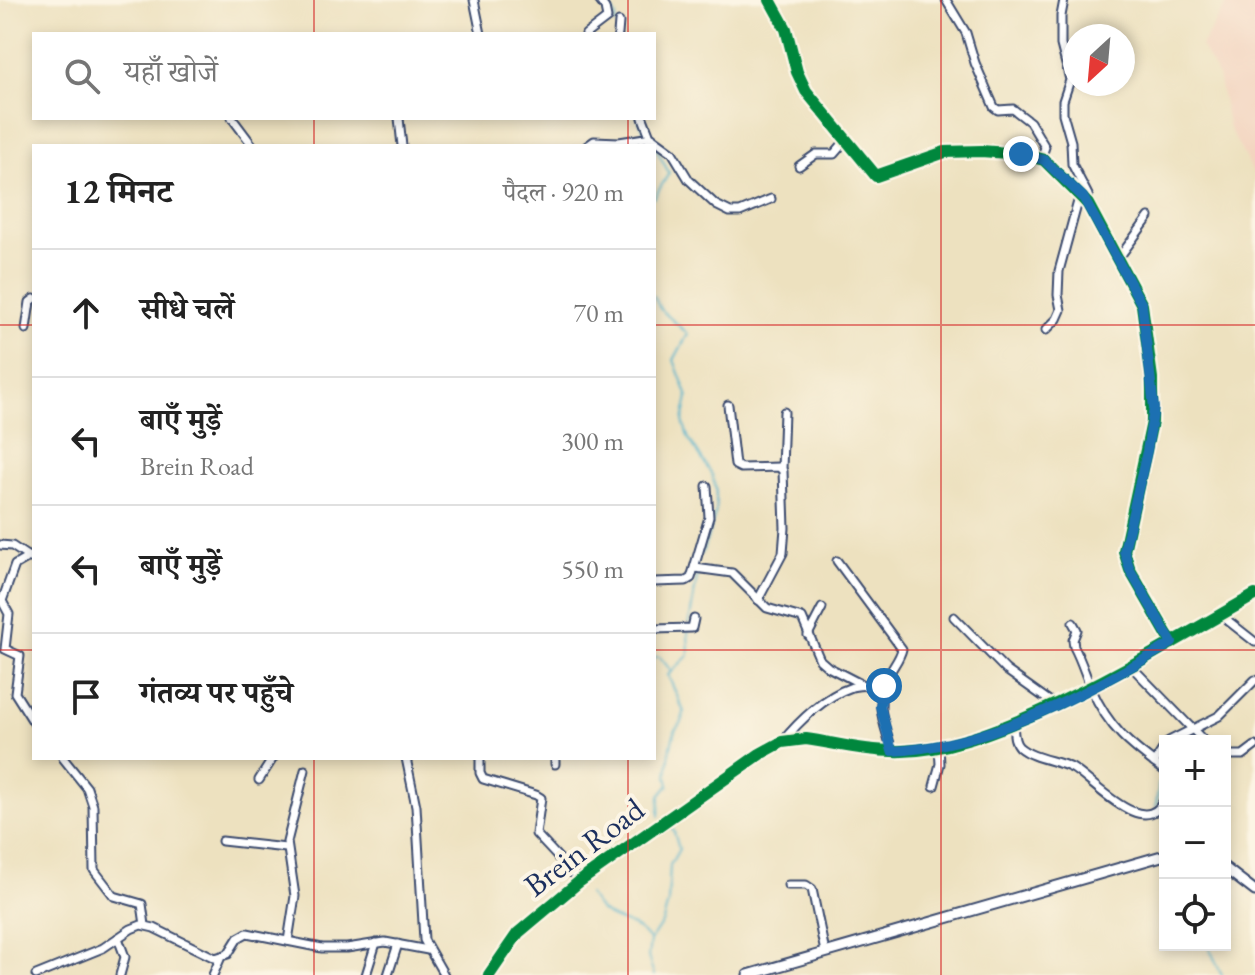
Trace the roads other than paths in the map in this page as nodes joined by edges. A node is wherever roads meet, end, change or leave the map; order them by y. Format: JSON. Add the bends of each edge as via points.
{"nodes":[{"id":1,"x":474,"y":0,"type":"edge"},
{"id":2,"x":599,"y":0,"type":"edge"},
{"id":3,"x":770,"y":0,"type":"edge"},
{"id":4,"x":946,"y":0,"type":"edge"},
{"id":5,"x":1064,"y":0,"type":"edge"},
{"id":6,"x":619,"y":22,"type":"dead end"},
{"id":7,"x":481,"y":32,"type":"edge"},
{"id":8,"x":589,"y":32,"type":"edge"},
{"id":9,"x":618,"y":32,"type":"edge"},
{"id":10,"x":234,"y":120,"type":"edge"},
{"id":11,"x":399,"y":120,"type":"edge"},
{"id":12,"x":644,"y":120,"type":"edge"},
{"id":13,"x":649,"y":138,"type":"junction"},
{"id":14,"x":846,"y":140,"type":"junction"},
{"id":15,"x":252,"y":144,"type":"edge"},
{"id":16,"x":402,"y":144,"type":"edge"},
{"id":17,"x":590,"y":144,"type":"edge"},
{"id":18,"x":1041,"y":159,"type":"junction"},
{"id":19,"x":799,"y":166,"type":"dead end"},
{"id":20,"x":1080,"y":194,"type":"junction"},
{"id":21,"x":771,"y":199,"type":"dead end"},
{"id":22,"x":1088,"y":204,"type":"junction"},
{"id":23,"x":1149,"y":217,"type":"dead end"},
{"id":24,"x":1118,"y":259,"type":"junction"},
{"id":25,"x":32,"y":300,"type":"edge"},
{"id":26,"x":26,"y":329,"type":"dead end"},
{"id":27,"x":1046,"y":330,"type":"dead end"},
{"id":28,"x":728,"y":405,"type":"dead end"},
{"id":29,"x":784,"y":412,"type":"dead end"},
{"id":30,"x":782,"y":469,"type":"junction"},
{"id":31,"x":707,"y":486,"type":"dead end"},
{"id":32,"x":0,"y":545,"type":"edge"},
{"id":33,"x":32,"y":556,"type":"edge"},
{"id":34,"x":32,"y":556,"type":"edge"},
{"id":35,"x":837,"y":561,"type":"dead end"},
{"id":36,"x":698,"y":568,"type":"junction"},
{"id":37,"x":656,"y":582,"type":"edge"},
{"id":38,"x":1255,"y":595,"type":"edge"},
{"id":39,"x":758,"y":600,"type":"junction"},
{"id":40,"x":2,"y":603,"type":"edge"},
{"id":41,"x":822,"y":608,"type":"dead end"},
{"id":42,"x":1222,"y":616,"type":"junction"},
{"id":43,"x":954,"y":617,"type":"dead end"},
{"id":44,"x":694,"y":619,"type":"dead end"},
{"id":45,"x":1073,"y":623,"type":"dead end"},
{"id":46,"x":656,"y":629,"type":"edge"},
{"id":47,"x":808,"y":635,"type":"junction"},
{"id":48,"x":1255,"y":642,"type":"edge"},
{"id":49,"x":1172,"y":643,"type":"junction"},
{"id":50,"x":1132,"y":667,"type":"junction"},
{"id":51,"x":1255,"y":680,"type":"edge"},
{"id":52,"x":863,"y":685,"type":"junction"},
{"id":53,"x":884,"y":686,"type":"junction"},
{"id":54,"x":1091,"y":688,"type":"junction"},
{"id":55,"x":1055,"y":705,"type":"junction"},
{"id":56,"x":32,"y":720,"type":"edge"},
{"id":57,"x":1013,"y":723,"type":"junction"},
{"id":58,"x":1193,"y":728,"type":"junction"},
{"id":59,"x":1180,"y":735,"type":"edge"},
{"id":60,"x":1199,"y":735,"type":"edge"},
{"id":61,"x":782,"y":742,"type":"junction"},
{"id":62,"x":1255,"y":746,"type":"edge"},
{"id":63,"x":939,"y":747,"type":"junction"},
{"id":64,"x":892,"y":751,"type":"junction"},
{"id":65,"x":1159,"y":755,"type":"edge"},
{"id":66,"x":1231,"y":755,"type":"edge"},
{"id":67,"x":65,"y":760,"type":"edge"},
{"id":68,"x":272,"y":760,"type":"edge"},
{"id":69,"x":407,"y":760,"type":"edge"},
{"id":70,"x":480,"y":760,"type":"edge"},
{"id":71,"x":1154,"y":763,"type":"junction"},
{"id":72,"x":1159,"y":767,"type":"edge"},
{"id":73,"x":305,"y":770,"type":"dead end"},
{"id":74,"x":259,"y":780,"type":"dead end"},
{"id":75,"x":934,"y":786,"type":"dead end"},
{"id":76,"x":1160,"y":807,"type":"edge"},
{"id":77,"x":222,"y":841,"type":"dead end"},
{"id":78,"x":286,"y":848,"type":"junction"},
{"id":79,"x":1159,"y":857,"type":"edge"},
{"id":80,"x":1231,"y":873,"type":"edge"},
{"id":81,"x":580,"y":881,"type":"junction"},
{"id":82,"x":788,"y":885,"type":"dead end"},
{"id":83,"x":1255,"y":891,"type":"edge"},
{"id":84,"x":145,"y":925,"type":"junction"},
{"id":85,"x":118,"y":938,"type":"junction"},
{"id":86,"x":288,"y":941,"type":"junction"},
{"id":87,"x":376,"y":943,"type":"junction"},
{"id":88,"x":398,"y":944,"type":"junction"},
{"id":89,"x":428,"y":950,"type":"junction"},
{"id":90,"x":825,"y":952,"type":"junction"},
{"id":91,"x":220,"y":959,"type":"junction"},
{"id":92,"x":752,"y":974,"type":"edge"},
{"id":93,"x":36,"y":975,"type":"edge"},
{"id":94,"x":120,"y":975,"type":"edge"},
{"id":95,"x":213,"y":975,"type":"edge"},
{"id":96,"x":366,"y":975,"type":"edge"},
{"id":97,"x":388,"y":975,"type":"edge"},
{"id":98,"x":444,"y":975,"type":"edge"},
{"id":99,"x":489,"y":975,"type":"edge"}],
"edges":[{"from":1,"to":7,"type":"street"},
{"from":2,"to":8,"type":"street","via":[[607,18]]},
{"from":3,"to":14,"type":"street","via":[[786,29],[806,91]]},
{"from":4,"to":18,"type":"street","via":[[966,33],[994,107],[1013,109],[1030,122],[1045,147]]},
{"from":5,"to":22,"type":"street","via":[[1061,45],[1070,80],[1063,114],[1073,169]]},
{"from":6,"to":9,"type":"street"},
{"from":10,"to":15,"type":"street"},
{"from":11,"to":16,"type":"street"},
{"from":12,"to":13,"type":"street"},
{"from":13,"to":17,"type":"street"},
{"from":13,"to":21,"type":"street","via":[[675,155],[697,190],[724,210],[747,211]]},
{"from":14,"to":18,"type":"street","via":[[876,176],[945,152],[1002,152]]},
{"from":14,"to":19,"type":"street","via":[[834,154],[816,154]]},
{"from":18,"to":20,"type":"street"},
{"from":20,"to":22,"type":"street"},
{"from":20,"to":27,"type":"street","via":[[1059,271],[1061,310]]},
{"from":22,"to":24,"type":"street"},
{"from":23,"to":24,"type":"street"},
{"from":24,"to":49,"type":"street","via":[[1142,305],[1154,408],[1125,556]]},
{"from":25,"to":26,"type":"street"},
{"from":28,"to":30,"type":"street","via":[[735,465]]},
{"from":29,"to":30,"type":"street"},
{"from":30,"to":39,"type":"street","via":[[783,553]]},
{"from":31,"to":36,"type":"street","via":[[709,517]]},
{"from":32,"to":33,"type":"street"},
{"from":34,"to":40,"type":"street","via":[[13,569]]},
{"from":35,"to":53,"type":"street","via":[[901,646]]},
{"from":36,"to":37,"type":"street","via":[[688,581]]},
{"from":36,"to":39,"type":"street","via":[[732,573]]},
{"from":38,"to":42,"type":"street","name":"Brein Road"},
{"from":39,"to":47,"type":"street","via":[[773,611],[802,618]]},
{"from":40,"to":56,"type":"street","via":[[9,614],[5,649],[20,656],[15,693]]},
{"from":41,"to":47,"type":"street"},
{"from":42,"to":48,"type":"street"},
{"from":42,"to":49,"type":"street","name":"Brein Road"},
{"from":43,"to":55,"type":"street","via":[[1006,670]]},
{"from":44,"to":46,"type":"street","via":[[688,628]]},
{"from":45,"to":54,"type":"street","via":[[1073,644]]},
{"from":47,"to":52,"type":"street","via":[[824,664]]},
{"from":49,"to":50,"type":"street","name":"Brein Road"},
{"from":50,"to":54,"type":"street","name":"Brein Road"},
{"from":50,"to":58,"type":"street"},
{"from":51,"to":58,"type":"street","via":[[1219,716]]},
{"from":52,"to":53,"type":"street"},
{"from":52,"to":61,"type":"street","via":[[832,698]]},
{"from":53,"to":64,"type":"street","via":[[880,706]]},
{"from":54,"to":55,"type":"street","name":"Brein Road"},
{"from":54,"to":71,"type":"street","via":[[1124,740]]},
{"from":55,"to":57,"type":"street","name":"Brein Road"},
{"from":57,"to":63,"type":"street","name":"Brein Road"},
{"from":57,"to":76,"type":"street","via":[[1021,749],[1077,771],[1127,809],[1150,813]]},
{"from":58,"to":59,"type":"street"},
{"from":58,"to":60,"type":"street"},
{"from":61,"to":64,"type":"street","name":"Brein Road","via":[[806,739]]},
{"from":61,"to":81,"type":"street","name":"Brein Road","via":[[732,771]]},
{"from":62,"to":66,"type":"street","via":[[1243,755]]},
{"from":63,"to":64,"type":"street","name":"Brein Road"},
{"from":63,"to":75,"type":"street"},
{"from":65,"to":71,"type":"street"},
{"from":67,"to":84,"type":"street","via":[[87,788],[93,806],[94,870],[114,896],[142,904]]},
{"from":68,"to":74,"type":"street"},
{"from":69,"to":89,"type":"street","via":[[415,793]]},
{"from":70,"to":81,"type":"street","via":[[483,779],[541,798],[536,834]]},
{"from":71,"to":72,"type":"street"},
{"from":73,"to":78,"type":"street"},
{"from":77,"to":78,"type":"street"},
{"from":78,"to":86,"type":"street","via":[[295,896]]},
{"from":79,"to":90,"type":"street"},
{"from":80,"to":83,"type":"street"},
{"from":81,"to":99,"type":"street","name":"Brein Road","via":[[518,933]]},
{"from":82,"to":90,"type":"street","via":[[812,889]]},
{"from":84,"to":85,"type":"street"},
{"from":84,"to":91,"type":"street"},
{"from":85,"to":93,"type":"street"},
{"from":85,"to":94,"type":"street","via":[[125,957]]},
{"from":86,"to":87,"type":"street","via":[[333,949]]},
{"from":86,"to":91,"type":"street","via":[[247,933]]},
{"from":87,"to":88,"type":"street"},
{"from":87,"to":96,"type":"street"},
{"from":88,"to":89,"type":"street"},
{"from":88,"to":97,"type":"street"},
{"from":89,"to":98,"type":"street"},
{"from":90,"to":92,"type":"street"},
{"from":91,"to":95,"type":"street"}]}
